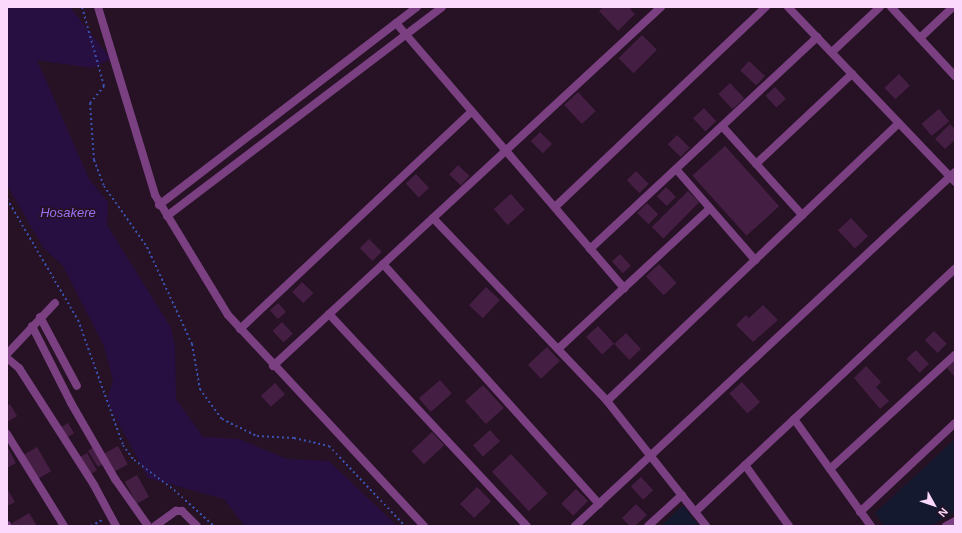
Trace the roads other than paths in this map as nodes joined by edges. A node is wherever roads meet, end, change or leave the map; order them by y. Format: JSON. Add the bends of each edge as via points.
{"nodes":[{"id":1,"x":98,"y":7,"type":"edge"},
{"id":2,"x":418,"y":7,"type":"edge"},
{"id":3,"x":442,"y":7,"type":"edge"},
{"id":4,"x":661,"y":7,"type":"edge"},
{"id":5,"x":766,"y":7,"type":"edge"},
{"id":6,"x":788,"y":7,"type":"edge"},
{"id":7,"x":880,"y":7,"type":"edge"},
{"id":8,"x":891,"y":7,"type":"edge"},
{"id":9,"x":953,"y":7,"type":"edge"},
{"id":10,"x":396,"y":23,"type":"junction"},
{"id":11,"x":406,"y":34,"type":"junction"},
{"id":12,"x":817,"y":37,"type":"junction"},
{"id":13,"x":920,"y":38,"type":"junction"},
{"id":14,"x":832,"y":52,"type":"junction"},
{"id":15,"x":852,"y":74,"type":"junction"},
{"id":16,"x":955,"y":76,"type":"edge"},
{"id":17,"x":472,"y":111,"type":"junction"},
{"id":18,"x":899,"y":123,"type":"junction"},
{"id":19,"x":722,"y":126,"type":"junction"},
{"id":20,"x":506,"y":150,"type":"junction"},
{"id":21,"x":756,"y":164,"type":"junction"},
{"id":22,"x":676,"y":169,"type":"junction"},
{"id":23,"x":953,"y":177,"type":"edge"},
{"id":24,"x":159,"y":205,"type":"junction"},
{"id":25,"x":555,"y":207,"type":"junction"},
{"id":26,"x":710,"y":208,"type":"junction"},
{"id":27,"x":802,"y":215,"type":"junction"},
{"id":28,"x":167,"y":216,"type":"junction"},
{"id":29,"x":433,"y":218,"type":"junction"},
{"id":30,"x":590,"y":249,"type":"junction"},
{"id":31,"x":755,"y":260,"type":"junction"},
{"id":32,"x":383,"y":264,"type":"junction"},
{"id":33,"x":955,"y":269,"type":"edge"},
{"id":34,"x":624,"y":288,"type":"junction"},
{"id":35,"x":55,"y":303,"type":"dead end"},
{"id":36,"x":329,"y":314,"type":"junction"},
{"id":37,"x":40,"y":317,"type":"junction"},
{"id":38,"x":32,"y":326,"type":"junction"},
{"id":39,"x":240,"y":329,"type":"junction"},
{"id":40,"x":558,"y":349,"type":"junction"},
{"id":41,"x":7,"y":354,"type":"edge"},
{"id":42,"x":955,"y":355,"type":"edge"},
{"id":43,"x":7,"y":358,"type":"edge"},
{"id":44,"x":273,"y":366,"type":"junction"},
{"id":45,"x":77,"y":386,"type":"dead end"},
{"id":46,"x":607,"y":401,"type":"junction"},
{"id":47,"x":794,"y":419,"type":"junction"},
{"id":48,"x":955,"y":423,"type":"edge"},
{"id":49,"x":7,"y":434,"type":"edge"},
{"id":50,"x":650,"y":456,"type":"junction"},
{"id":51,"x":745,"y":465,"type":"junction"},
{"id":52,"x":830,"y":469,"type":"junction"},
{"id":53,"x":682,"y":495,"type":"junction"},
{"id":54,"x":598,"y":504,"type":"junction"},
{"id":55,"x":695,"y":512,"type":"junction"},
{"id":56,"x":860,"y":512,"type":"junction"},
{"id":57,"x":955,"y":521,"type":"edge"},
{"id":58,"x":64,"y":526,"type":"edge"},
{"id":59,"x":116,"y":526,"type":"edge"},
{"id":60,"x":148,"y":526,"type":"edge"},
{"id":61,"x":154,"y":526,"type":"edge"},
{"id":62,"x":197,"y":526,"type":"edge"},
{"id":63,"x":424,"y":526,"type":"edge"},
{"id":64,"x":527,"y":526,"type":"edge"},
{"id":65,"x":575,"y":526,"type":"edge"},
{"id":66,"x":648,"y":526,"type":"edge"},
{"id":67,"x":706,"y":526,"type":"edge"},
{"id":68,"x":789,"y":526,"type":"edge"},
{"id":69,"x":871,"y":526,"type":"edge"},
{"id":70,"x":946,"y":526,"type":"edge"}],
"edges":[{"from":1,"to":24,"type":"street"},
{"from":2,"to":10,"type":"street"},
{"from":3,"to":11,"type":"street"},
{"from":4,"to":20,"type":"street"},
{"from":5,"to":25,"type":"street"},
{"from":6,"to":12,"type":"street"},
{"from":7,"to":14,"type":"street"},
{"from":8,"to":13,"type":"street"},
{"from":9,"to":13,"type":"street"},
{"from":10,"to":11,"type":"street"},
{"from":10,"to":24,"type":"street"},
{"from":11,"to":17,"type":"street"},
{"from":11,"to":28,"type":"street"},
{"from":12,"to":14,"type":"street"},
{"from":12,"to":19,"type":"street"},
{"from":13,"to":16,"type":"street"},
{"from":14,"to":15,"type":"street"},
{"from":15,"to":18,"type":"street"},
{"from":15,"to":21,"type":"street"},
{"from":17,"to":20,"type":"street"},
{"from":17,"to":39,"type":"street"},
{"from":18,"to":23,"type":"street"},
{"from":18,"to":27,"type":"street"},
{"from":19,"to":21,"type":"street"},
{"from":19,"to":22,"type":"street"},
{"from":20,"to":25,"type":"street"},
{"from":20,"to":29,"type":"street"},
{"from":21,"to":27,"type":"street"},
{"from":22,"to":26,"type":"street"},
{"from":22,"to":30,"type":"street"},
{"from":23,"to":50,"type":"street"},
{"from":24,"to":28,"type":"street"},
{"from":25,"to":30,"type":"street"},
{"from":26,"to":31,"type":"street"},
{"from":26,"to":34,"type":"street"},
{"from":27,"to":31,"type":"street"},
{"from":28,"to":39,"type":"street","via":[[228,315]]},
{"from":29,"to":32,"type":"street"},
{"from":29,"to":40,"type":"street"},
{"from":30,"to":34,"type":"street"},
{"from":31,"to":46,"type":"street"},
{"from":32,"to":36,"type":"street"},
{"from":32,"to":54,"type":"street"},
{"from":33,"to":47,"type":"street"},
{"from":34,"to":40,"type":"street"},
{"from":35,"to":37,"type":"street"},
{"from":36,"to":44,"type":"street"},
{"from":36,"to":64,"type":"street"},
{"from":37,"to":38,"type":"street"},
{"from":37,"to":45,"type":"street"},
{"from":38,"to":41,"type":"street"},
{"from":38,"to":60,"type":"street","via":[[71,402],[116,479]]},
{"from":39,"to":44,"type":"street"},
{"from":40,"to":46,"type":"street"},
{"from":42,"to":52,"type":"street"},
{"from":43,"to":59,"type":"street","via":[[19,368],[94,485]]},
{"from":44,"to":63,"type":"street"},
{"from":46,"to":50,"type":"street"},
{"from":47,"to":51,"type":"street"},
{"from":47,"to":52,"type":"street"},
{"from":48,"to":56,"type":"street"},
{"from":49,"to":58,"type":"street"},
{"from":50,"to":53,"type":"street"},
{"from":50,"to":54,"type":"street"},
{"from":51,"to":55,"type":"street"},
{"from":51,"to":68,"type":"street"},
{"from":52,"to":56,"type":"street"},
{"from":53,"to":55,"type":"street"},
{"from":53,"to":66,"type":"street"},
{"from":54,"to":65,"type":"street"},
{"from":55,"to":67,"type":"street"},
{"from":56,"to":69,"type":"street"},
{"from":57,"to":70,"type":"street"},
{"from":61,"to":62,"type":"street","via":[[176,511],[182,511]]}]}
